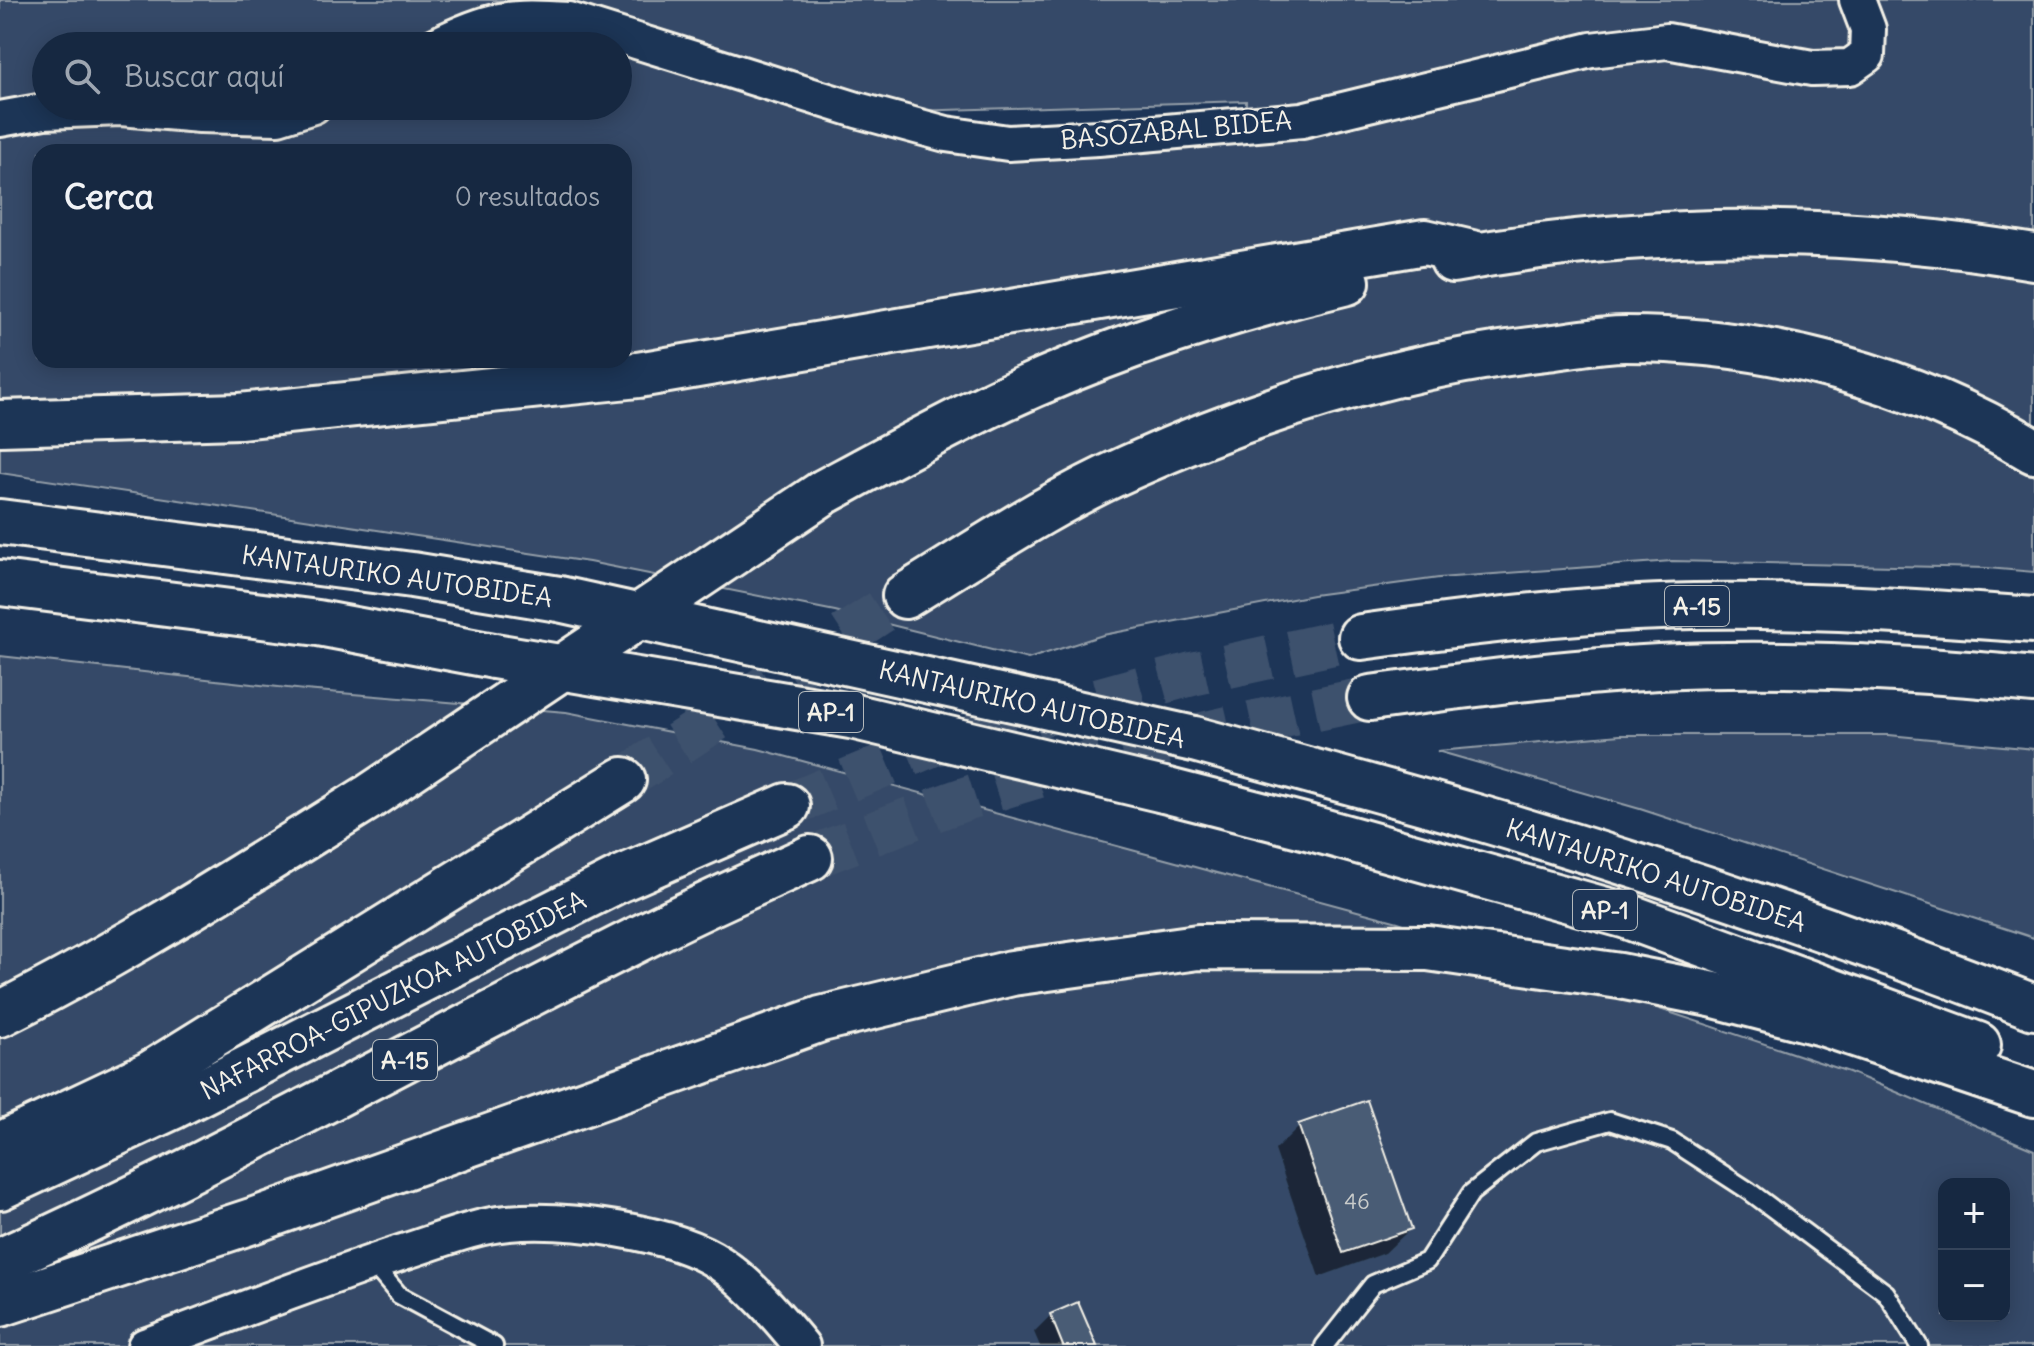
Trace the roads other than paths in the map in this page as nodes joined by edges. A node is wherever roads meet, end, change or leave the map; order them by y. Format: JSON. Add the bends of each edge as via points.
{"nodes":[{"id":1,"x":1857,"y":0,"type":"edge"},
{"id":2,"x":467,"y":32,"type":"edge"},
{"id":3,"x":607,"y":32,"type":"edge"},
{"id":4,"x":632,"y":40,"type":"edge"},
{"id":5,"x":32,"y":113,"type":"edge"},
{"id":6,"x":0,"y":119,"type":"edge"},
{"id":7,"x":1480,"y":255,"type":"junction"},
{"id":8,"x":2034,"y":257,"type":"edge"},
{"id":9,"x":0,"y":423,"type":"edge"},
{"id":10,"x":2034,"y":451,"type":"edge"},
{"id":11,"x":0,"y":522,"type":"edge"},
{"id":12,"x":0,"y":583,"type":"edge"},
{"id":13,"x":0,"y":594,"type":"edge"},
{"id":14,"x":100,"y":596,"type":"junction"},
{"id":15,"x":905,"y":596,"type":"tunnel mouth"},
{"id":16,"x":2034,"y":620,"type":"edge"},
{"id":17,"x":1361,"y":637,"type":"tunnel mouth"},
{"id":18,"x":2034,"y":680,"type":"edge"},
{"id":19,"x":1370,"y":698,"type":"tunnel mouth"},
{"id":20,"x":623,"y":780,"type":"tunnel mouth"},
{"id":21,"x":787,"y":806,"type":"tunnel mouth"},
{"id":22,"x":810,"y":858,"type":"tunnel mouth"},
{"id":23,"x":2034,"y":1007,"type":"edge"},
{"id":24,"x":0,"y":1014,"type":"edge"},
{"id":25,"x":2034,"y":1065,"type":"edge"},
{"id":26,"x":2034,"y":1094,"type":"edge"},
{"id":27,"x":0,"y":1145,"type":"edge"},
{"id":28,"x":0,"y":1187,"type":"edge"},
{"id":29,"x":0,"y":1261,"type":"edge"},
{"id":30,"x":372,"y":1263,"type":"junction"},
{"id":31,"x":0,"y":1304,"type":"edge"},
{"id":32,"x":145,"y":1346,"type":"edge"},
{"id":33,"x":494,"y":1346,"type":"edge"},
{"id":34,"x":802,"y":1346,"type":"edge"},
{"id":35,"x":1324,"y":1346,"type":"edge"},
{"id":36,"x":1919,"y":1346,"type":"edge"}],
"edges":[{"from":1,"to":4,"type":"street","name":"BASOZABAL BIDEA","via":[[1868,29],[1867,55],[1850,67],[1812,68],[1667,41],[1642,43],[1591,50],[1302,120],[1008,143],[946,134],[857,110]]},
{"from":2,"to":3,"type":"street","name":"BASOZABAL BIDEA","via":[[497,19],[531,17],[569,20]]},
{"from":5,"to":6,"type":"street"},
{"from":7,"to":8,"type":"highway","via":[[1654,236],[1741,234],[1918,242]]},
{"from":7,"to":9,"type":"highway","via":[[1425,242],[638,375],[239,416]]},
{"from":7,"to":24,"type":"highway","bridge":true,"via":[[1290,296],[1194,325],[1099,358],[926,436],[824,492],[369,797],[170,921]]},
{"from":10,"to":15,"type":"highway","via":[[1996,428],[1897,386],[1745,346],[1623,339],[1499,353],[1398,372],[1318,395],[1173,449],[1049,509]]},
{"from":11,"to":23,"type":"highway","name":"KANTAURIKO AUTOBIDEA","number":"AP-1","bridge":true,"via":[[559,599],[1194,739],[1666,876],[1879,947]]},
{"from":12,"to":14,"type":"highway","name":"KANTAURIKO AUTOBIDEA","number":"AP-1"},
{"from":13,"to":14,"type":"highway"},
{"from":14,"to":25,"type":"highway","name":"KANTAURIKO AUTOBIDEA","number":"AP-1","bridge":true,"via":[[318,623],[851,716],[1164,790],[1627,916]]},
{"from":16,"to":17,"type":"highway","number":"A-15","via":[[1865,608],[1693,606],[1519,616]]},
{"from":18,"to":19,"type":"highway","via":[[1811,667],[1661,667],[1533,676]]},
{"from":20,"to":27,"type":"highway","via":[[150,1074]]},
{"from":21,"to":28,"type":"highway","name":"NAFARROA-GIPUZKOA AUTOBIDEA","number":"A-15","via":[[620,879],[174,1106]]},
{"from":22,"to":29,"type":"highway","number":"A-15","via":[[652,932],[213,1159]]},
{"from":26,"to":31,"type":"highway","via":[[1822,1023],[1620,976],[1428,948],[1198,947],[1012,973],[821,1019],[252,1221]]},
{"from":30,"to":32,"type":"street"},
{"from":30,"to":33,"type":"lane","via":[[399,1295]]},
{"from":30,"to":34,"type":"street","via":[[507,1223],[566,1224],[667,1239],[719,1263],[769,1307]]},
{"from":35,"to":36,"type":"lane","via":[[1373,1284],[1427,1261],[1471,1193],[1536,1142],[1610,1121],[1672,1141],[1749,1191],[1886,1293]]}]}
